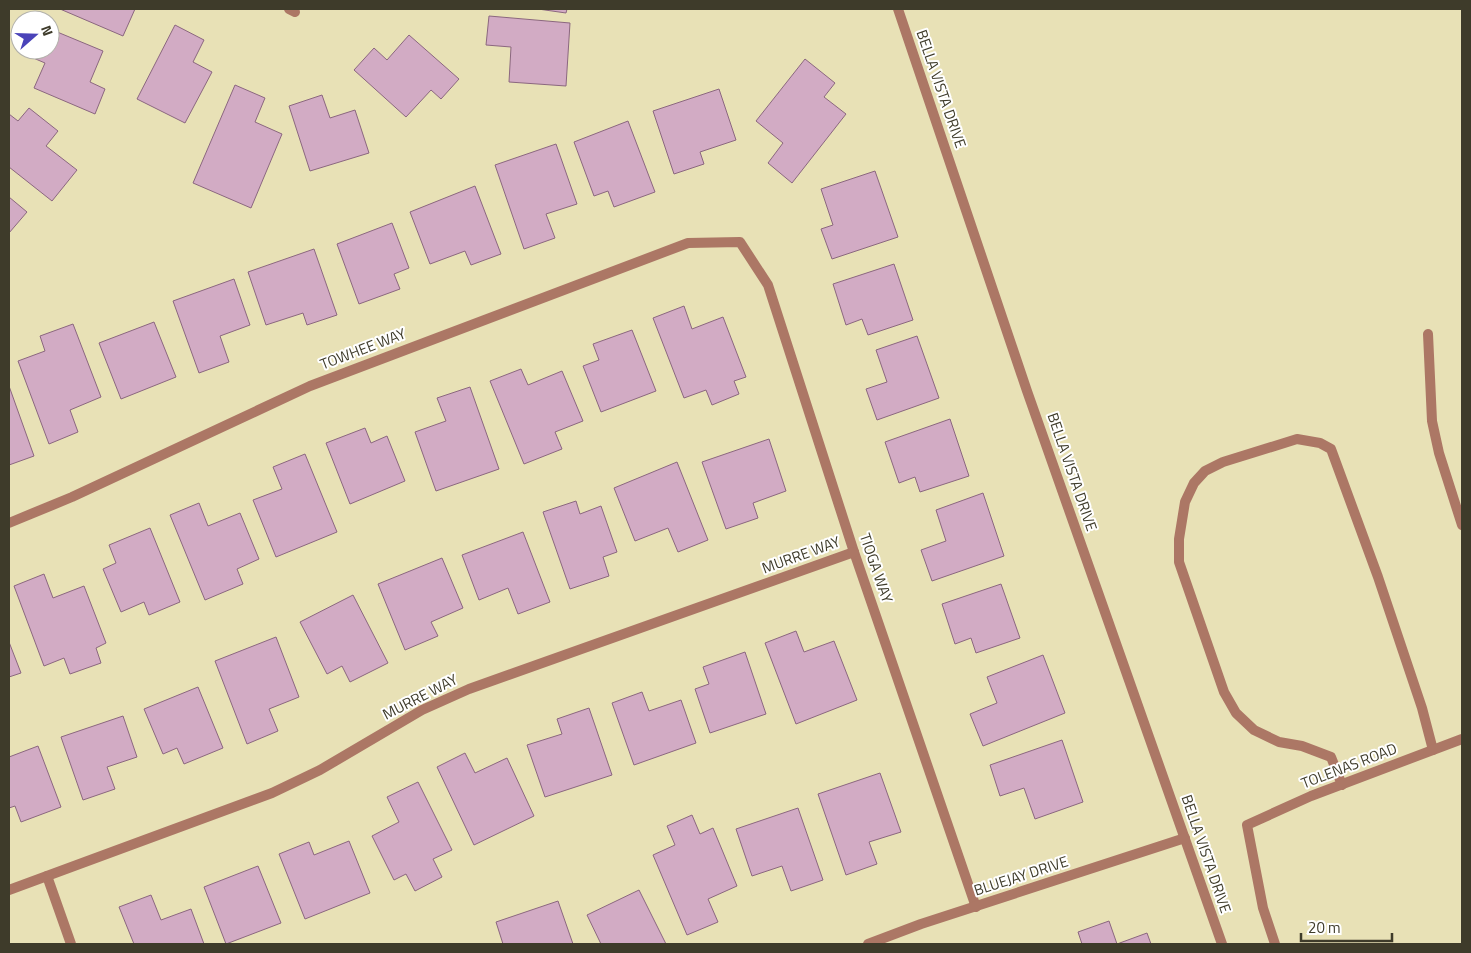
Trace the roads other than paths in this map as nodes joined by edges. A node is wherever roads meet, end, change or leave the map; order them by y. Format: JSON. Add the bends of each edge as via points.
{"nodes":[{"id":1,"x":898,"y":9,"type":"edge"},
{"id":2,"x":740,"y":242,"type":"joint"},
{"id":3,"x":1428,"y":334,"type":"dead end"},
{"id":4,"x":9,"y":523,"type":"edge"},
{"id":5,"x":1462,"y":525,"type":"edge"},
{"id":6,"x":854,"y":552,"type":"junction"},
{"id":7,"x":1462,"y":739,"type":"edge"},
{"id":8,"x":1433,"y":750,"type":"junction"},
{"id":9,"x":1342,"y":785,"type":"junction"},
{"id":10,"x":1185,"y":838,"type":"junction"},
{"id":11,"x":46,"y":876,"type":"junction"},
{"id":12,"x":9,"y":890,"type":"edge"},
{"id":13,"x":976,"y":907,"type":"junction"},
{"id":14,"x":71,"y":944,"type":"edge"},
{"id":15,"x":868,"y":944,"type":"edge"},
{"id":16,"x":1222,"y":944,"type":"edge"},
{"id":17,"x":1274,"y":944,"type":"edge"}],
"edges":[{"from":1,"to":10,"type":"street","name":"BELLA VISTA DRIVE","via":[[1027,391]]},
{"from":2,"to":4,"type":"street","name":"TOWHEE WAY","via":[[688,243],[310,386]]},
{"from":2,"to":6,"type":"street","name":"TIOGA WAY","via":[[768,285]]},
{"from":3,"to":5,"type":"street","via":[[1432,420]]},
{"from":6,"to":11,"type":"street","name":"MURRE WAY","via":[[469,689],[422,710],[320,770],[272,793]]},
{"from":6,"to":13,"type":"street","name":"TIOGA WAY"},
{"from":7,"to":8,"type":"street","name":"TOLENAS ROAD"},
{"from":8,"to":9,"type":"street","name":"TOLENAS ROAD"},
{"from":8,"to":9,"type":"street","via":[[1378,577],[1331,448],[1320,442],[1297,439],[1223,462],[1205,471],[1194,482],[1185,502],[1179,562],[1224,692],[1236,713],[1254,730],[1279,742],[1302,746],[1331,757]]},
{"from":9,"to":17,"type":"street","name":"TOLENAS ROAD","via":[[1247,825],[1263,908]]},
{"from":10,"to":13,"type":"street","name":"BLUEJAY DRIVE"},
{"from":10,"to":16,"type":"street","name":"BELLA VISTA DRIVE"},
{"from":11,"to":12,"type":"street","name":"MURRE WAY"},
{"from":11,"to":14,"type":"street"},
{"from":13,"to":15,"type":"street","name":"BLUEJAY DRIVE"}]}
